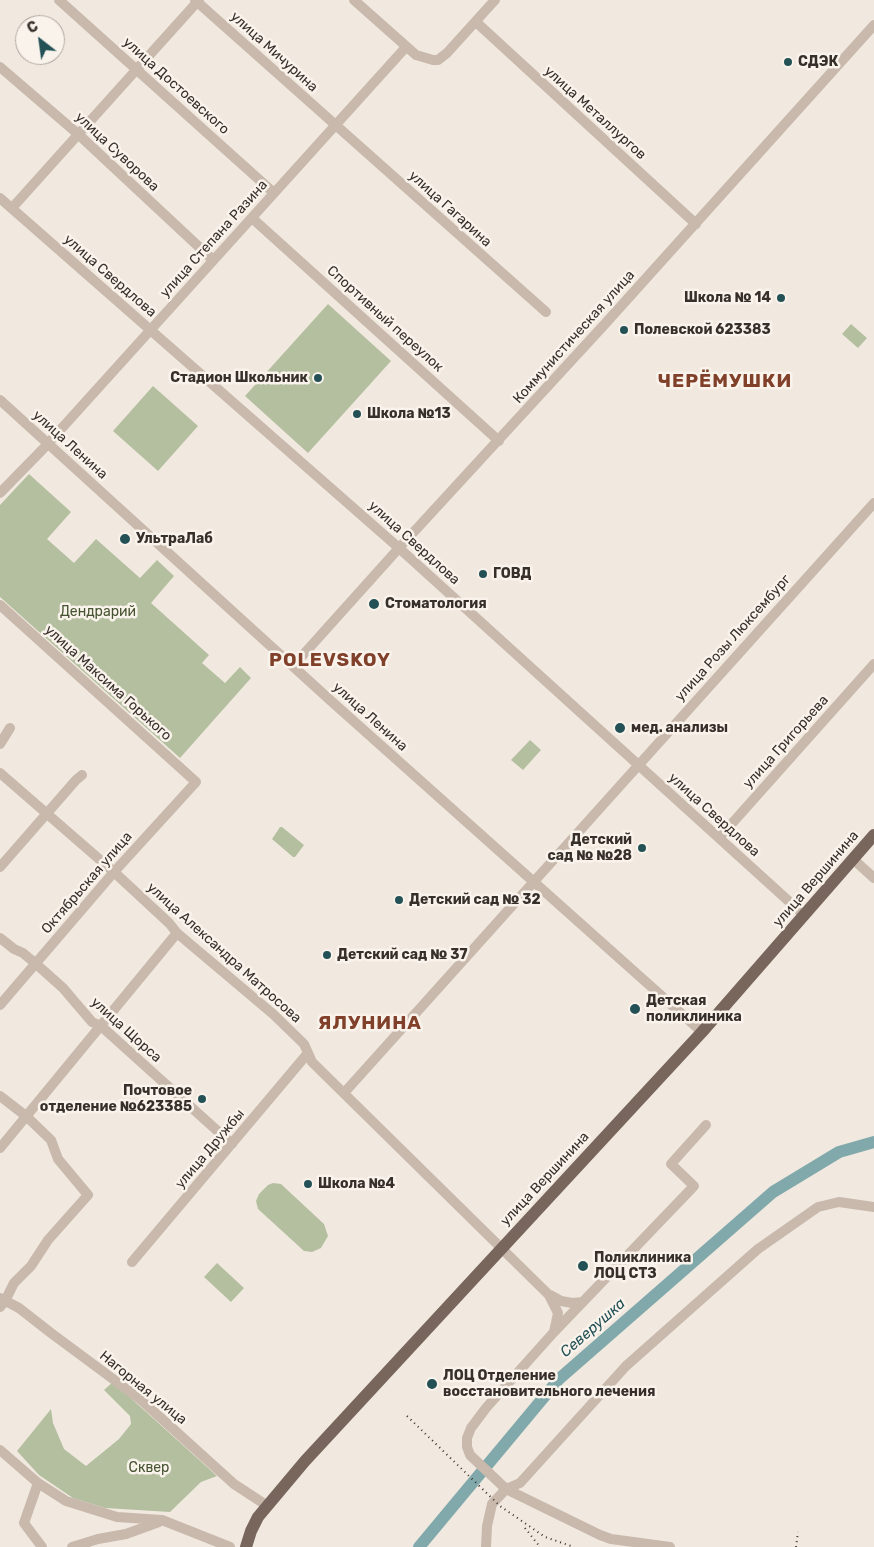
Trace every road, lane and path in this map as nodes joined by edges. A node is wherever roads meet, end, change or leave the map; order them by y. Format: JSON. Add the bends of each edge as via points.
{"nodes":[{"id":1,"x":59,"y":0,"type":"edge"},
{"id":2,"x":354,"y":0,"type":"edge"},
{"id":3,"x":495,"y":0,"type":"edge"},
{"id":4,"x":197,"y":1,"type":"edge"},
{"id":5,"x":476,"y":22,"type":"junction"},
{"id":6,"x":874,"y":26,"type":"edge"},
{"id":7,"x":406,"y":47,"type":"junction"},
{"id":8,"x":0,"y":67,"type":"edge"},
{"id":9,"x":136,"y":69,"type":"junction"},
{"id":10,"x":335,"y":125,"type":"junction"},
{"id":11,"x":78,"y":134,"type":"junction"},
{"id":12,"x":274,"y":193,"type":"junction"},
{"id":13,"x":0,"y":198,"type":"edge"},
{"id":14,"x":12,"y":208,"type":"junction"},
{"id":15,"x":252,"y":218,"type":"junction"},
{"id":16,"x":696,"y":224,"type":"junction"},
{"id":17,"x":213,"y":260,"type":"junction"},
{"id":18,"x":546,"y":312,"type":"dead end"},
{"id":19,"x":151,"y":330,"type":"junction"},
{"id":20,"x":0,"y":400,"type":"edge"},
{"id":21,"x":499,"y":441,"type":"junction"},
{"id":22,"x":49,"y":443,"type":"junction"},
{"id":23,"x":0,"y":493,"type":"edge"},
{"id":24,"x":874,"y":503,"type":"edge"},
{"id":25,"x":399,"y":548,"type":"junction"},
{"id":26,"x":0,"y":605,"type":"edge"},
{"id":27,"x":874,"y":664,"type":"edge"},
{"id":28,"x":293,"y":666,"type":"junction"},
{"id":29,"x":10,"y":728,"type":"dead end"},
{"id":30,"x":0,"y":744,"type":"edge"},
{"id":31,"x":638,"y":765,"type":"junction"},
{"id":32,"x":0,"y":774,"type":"edge"},
{"id":33,"x":82,"y":775,"type":"dead end"},
{"id":34,"x":196,"y":782,"type":"joint"},
{"id":35,"x":46,"y":814,"type":"junction"},
{"id":36,"x":874,"y":835,"type":"edge"},
{"id":37,"x":719,"y":838,"type":"junction"},
{"id":38,"x":853,"y":859,"type":"junction"},
{"id":39,"x":0,"y":867,"type":"edge"},
{"id":40,"x":114,"y":872,"type":"junction"},
{"id":41,"x":874,"y":878,"type":"edge"},
{"id":42,"x":533,"y":881,"type":"junction"},
{"id":43,"x":804,"y":915,"type":"junction"},
{"id":44,"x":177,"y":933,"type":"junction"},
{"id":45,"x":0,"y":938,"type":"edge"},
{"id":46,"x":35,"y":964,"type":"junction"},
{"id":47,"x":0,"y":1005,"type":"edge"},
{"id":48,"x":101,"y":1026,"type":"junction"},
{"id":49,"x":702,"y":1032,"type":"junction"},
{"id":50,"x":308,"y":1053,"type":"junction"},
{"id":51,"x":344,"y":1093,"type":"junction"},
{"id":52,"x":0,"y":1096,"type":"edge"},
{"id":53,"x":26,"y":1116,"type":"junction"},
{"id":54,"x":706,"y":1125,"type":"dead end"},
{"id":55,"x":232,"y":1144,"type":"junction"},
{"id":56,"x":0,"y":1148,"type":"edge"},
{"id":57,"x":874,"y":1207,"type":"edge"},
{"id":58,"x":502,"y":1248,"type":"junction"},
{"id":59,"x":132,"y":1262,"type":"dead end"},
{"id":60,"x":549,"y":1295,"type":"junction"},
{"id":61,"x":2,"y":1302,"type":"edge"},
{"id":62,"x":583,"y":1302,"type":"junction"},
{"id":63,"x":554,"y":1332,"type":"junction"},
{"id":64,"x":0,"y":1450,"type":"edge"},
{"id":65,"x":38,"y":1483,"type":"junction"},
{"id":66,"x":506,"y":1489,"type":"junction"},
{"id":67,"x":266,"y":1505,"type":"junction"},
{"id":68,"x":162,"y":1520,"type":"junction"},
{"id":69,"x":42,"y":1547,"type":"edge"},
{"id":70,"x":72,"y":1547,"type":"edge"},
{"id":71,"x":230,"y":1547,"type":"edge"},
{"id":72,"x":246,"y":1547,"type":"edge"},
{"id":73,"x":486,"y":1547,"type":"edge"},
{"id":74,"x":670,"y":1547,"type":"edge"}],
"edges":[{"from":1,"to":9,"type":"street","name":"улица Достоевского"},
{"from":2,"to":7,"type":"street"},
{"from":3,"to":5,"type":"street"},
{"from":4,"to":9,"type":"street"},
{"from":4,"to":10,"type":"street","name":"улица Мичурина"},
{"from":5,"to":7,"type":"street","via":[[438,60],[420,58]]},
{"from":5,"to":16,"type":"street","name":"улица Металлургов"},
{"from":6,"to":16,"type":"street","name":"Коммунистическая улица"},
{"from":7,"to":10,"type":"street","name":"улица Степана Разина"},
{"from":8,"to":11,"type":"street","name":"улица Суворова"},
{"from":9,"to":11,"type":"street"},
{"from":9,"to":12,"type":"street","name":"улица Достоевского"},
{"from":10,"to":12,"type":"street","name":"улица Степана Разина"},
{"from":10,"to":18,"type":"street","name":"улица Гагарина"},
{"from":11,"to":14,"type":"street"},
{"from":11,"to":17,"type":"street","name":"улица Суворова"},
{"from":12,"to":15,"type":"street","name":"улица Степана Разина"},
{"from":13,"to":14,"type":"street","name":"улица Свердлова"},
{"from":14,"to":19,"type":"street","name":"улица Свердлова"},
{"from":15,"to":17,"type":"street","name":"улица Степана Разина"},
{"from":15,"to":21,"type":"street","name":"Спортивный переулок"},
{"from":16,"to":21,"type":"street","name":"Коммунистическая улица"},
{"from":17,"to":19,"type":"street","name":"улица Степана Разина"},
{"from":19,"to":22,"type":"street","name":"улица Степана Разина"},
{"from":19,"to":25,"type":"street","name":"улица Свердлова"},
{"from":20,"to":22,"type":"street","name":"улица Ленина"},
{"from":21,"to":25,"type":"street","name":"Коммунистическая улица"},
{"from":22,"to":23,"type":"street","name":"улица Степана Разина"},
{"from":22,"to":28,"type":"street","name":"улица Ленина"},
{"from":24,"to":31,"type":"street","name":"улица Розы Люксембург"},
{"from":25,"to":28,"type":"street","name":"Коммунистическая улица"},
{"from":25,"to":31,"type":"street","name":"улица Свердлова"},
{"from":26,"to":34,"type":"street","name":"улица Максима Горького"},
{"from":27,"to":37,"type":"street","name":"улица Григорьева"},
{"from":28,"to":42,"type":"street","name":"улица Ленина"},
{"from":29,"to":30,"type":"street"},
{"from":31,"to":37,"type":"street","name":"улица Свердлова"},
{"from":31,"to":42,"type":"street","name":"улица Розы Люксембург"},
{"from":32,"to":35,"type":"street","name":"улица Александра Матросова"},
{"from":33,"to":35,"type":"street"},
{"from":34,"to":40,"type":"street","name":"Октябрьская улица"},
{"from":35,"to":39,"type":"street"},
{"from":35,"to":40,"type":"street","name":"улица Александра Матросова"},
{"from":36,"to":38,"type":"main road","name":"улица Вершинина"},
{"from":37,"to":43,"type":"street","name":"улица Свердлова"},
{"from":38,"to":41,"type":"street"},
{"from":38,"to":43,"type":"main road","name":"улица Вершинина"},
{"from":40,"to":44,"type":"street","name":"улица Александра Матросова"},
{"from":40,"to":46,"type":"street","name":"Октябрьская улица"},
{"from":42,"to":49,"type":"street","name":"улица Ленина"},
{"from":42,"to":51,"type":"street","name":"улица Розы Люксембург"},
{"from":43,"to":49,"type":"main road","name":"улица Вершинина"},
{"from":44,"to":48,"type":"street"},
{"from":44,"to":50,"type":"street","name":"улица Александра Матросова","via":[[273,1014],[304,1044]]},
{"from":45,"to":46,"type":"street","name":"улица Щорса"},
{"from":46,"to":47,"type":"street","name":"Октябрьская улица"},
{"from":46,"to":48,"type":"street","name":"улица Щорса","via":[[63,988],[92,1022]]},
{"from":48,"to":53,"type":"street"},
{"from":48,"to":55,"type":"street","name":"улица Щорса"},
{"from":49,"to":58,"type":"main road","name":"улица Вершинина"},
{"from":50,"to":51,"type":"street","name":"улица Александра Матросова","via":[[312,1062]]},
{"from":50,"to":55,"type":"street","name":"улица Дружбы"},
{"from":51,"to":58,"type":"street","name":"улица Александра Матросова"},
{"from":52,"to":53,"type":"street"},
{"from":53,"to":56,"type":"street"},
{"from":53,"to":61,"type":"street","via":[[51,1140],[58,1159],[88,1195],[48,1240]]},
{"from":54,"to":62,"type":"street","via":[[671,1164],[694,1186]]},
{"from":55,"to":59,"type":"street","name":"улица Дружбы"},
{"from":57,"to":66,"type":"street","via":[[839,1202],[818,1207],[758,1249],[626,1366],[520,1483]]},
{"from":58,"to":60,"type":"street","name":"улица Александра Матросова"},
{"from":58,"to":67,"type":"main road","name":"улица Вершинина"},
{"from":60,"to":62,"type":"street","via":[[561,1301]]},
{"from":60,"to":63,"type":"street","via":[[558,1313]]},
{"from":61,"to":67,"type":"street","name":"Нагорная улица","via":[[18,1308],[140,1399],[234,1484]]},
{"from":62,"to":63,"type":"street"},
{"from":63,"to":66,"type":"street","via":[[477,1419],[467,1438],[470,1455]]},
{"from":64,"to":65,"type":"street"},
{"from":65,"to":68,"type":"street","via":[[66,1501],[117,1517]]},
{"from":65,"to":69,"type":"street","via":[[24,1523]]},
{"from":66,"to":73,"type":"street","via":[[492,1504]]},
{"from":66,"to":74,"type":"street","via":[[600,1536]]},
{"from":67,"to":72,"type":"main road","name":"улица Вершинина","via":[[255,1520]]},
{"from":68,"to":70,"type":"street","via":[[126,1534]]},
{"from":68,"to":71,"type":"street"}]}
